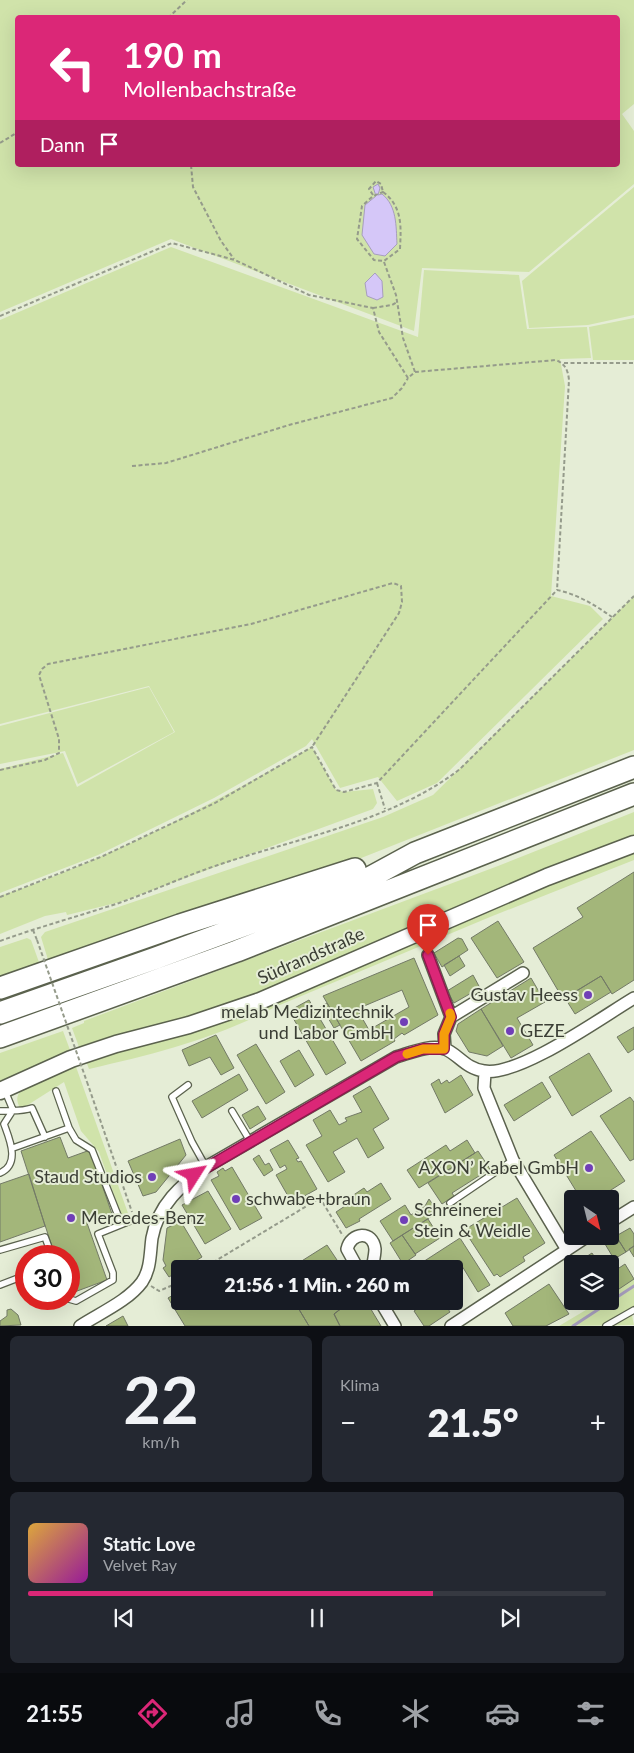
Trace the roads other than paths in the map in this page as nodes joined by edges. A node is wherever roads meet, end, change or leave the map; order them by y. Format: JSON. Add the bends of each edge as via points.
{"nodes":[{"id":1,"x":634,"y":767,"type":"edge"},
{"id":2,"x":634,"y":794,"type":"edge"},
{"id":3,"x":634,"y":844,"type":"edge"},
{"id":4,"x":415,"y":853,"type":"junction"},
{"id":5,"x":428,"y":955,"type":"dead end"},
{"id":6,"x":523,"y":973,"type":"dead end"},
{"id":7,"x":0,"y":988,"type":"edge"},
{"id":8,"x":634,"y":998,"type":"edge"},
{"id":9,"x":0,"y":1012,"type":"edge"},
{"id":10,"x":451,"y":1017,"type":"junction"},
{"id":11,"x":1,"y":1037,"type":"edge"},
{"id":12,"x":444,"y":1049,"type":"junction"},
{"id":13,"x":485,"y":1072,"type":"junction"},
{"id":14,"x":188,"y":1085,"type":"dead end"},
{"id":15,"x":2,"y":1090,"type":"edge"},
{"id":16,"x":56,"y":1092,"type":"dead end"},
{"id":17,"x":13,"y":1110,"type":"junction"},
{"id":18,"x":0,"y":1111,"type":"edge"},
{"id":19,"x":232,"y":1111,"type":"dead end"},
{"id":20,"x":2,"y":1124,"type":"edge"},
{"id":21,"x":69,"y":1128,"type":"junction"},
{"id":22,"x":45,"y":1137,"type":"junction"},
{"id":23,"x":250,"y":1141,"type":"junction"},
{"id":24,"x":13,"y":1148,"type":"junction"},
{"id":25,"x":513,"y":1160,"type":"junction"},
{"id":26,"x":206,"y":1167,"type":"junction"},
{"id":27,"x":0,"y":1173,"type":"edge"},
{"id":28,"x":450,"y":1203,"type":"dead end"},
{"id":29,"x":634,"y":1207,"type":"edge"},
{"id":30,"x":619,"y":1216,"type":"edge"},
{"id":31,"x":135,"y":1219,"type":"dead end"},
{"id":32,"x":121,"y":1223,"type":"junction"},
{"id":33,"x":17,"y":1245,"type":"edge"},
{"id":34,"x":48,"y":1245,"type":"edge"},
{"id":35,"x":574,"y":1245,"type":"edge"},
{"id":36,"x":15,"y":1246,"type":"edge"},
{"id":37,"x":0,"y":1250,"type":"edge"},
{"id":38,"x":567,"y":1250,"type":"junction"},
{"id":39,"x":351,"y":1260,"type":"edge"},
{"id":40,"x":373,"y":1260,"type":"edge"},
{"id":41,"x":15,"y":1279,"type":"edge"},
{"id":42,"x":0,"y":1285,"type":"edge"},
{"id":43,"x":80,"y":1299,"type":"edge"},
{"id":44,"x":385,"y":1310,"type":"edge"},
{"id":45,"x":634,"y":1310,"type":"edge"},
{"id":46,"x":80,"y":1326,"type":"edge"},
{"id":47,"x":395,"y":1326,"type":"edge"},
{"id":48,"x":451,"y":1326,"type":"edge"},
{"id":49,"x":606,"y":1326,"type":"edge"}],
"edges":[{"from":1,"to":4,"type":"highway"},
{"from":2,"to":11,"type":"highway","via":[[237,950]]},
{"from":3,"to":15,"type":"main road","name":"Südrandstraße","via":[[538,881],[253,1004],[70,1058]]},
{"from":4,"to":7,"type":"highway","via":[[180,925]]},
{"from":4,"to":9,"type":"highway","via":[[369,878],[324,896]]},
{"from":5,"to":10,"type":"street"},
{"from":6,"to":10,"type":"street"},
{"from":8,"to":13,"type":"street","via":[[538,1056]]},
{"from":10,"to":12,"type":"street","via":[[444,1034]]},
{"from":12,"to":13,"type":"street","via":[[461,1062]]},
{"from":12,"to":23,"type":"street","via":[[423,1049],[396,1057]]},
{"from":13,"to":25,"type":"street","via":[[484,1088]]},
{"from":14,"to":26,"type":"lane","via":[[172,1097]]},
{"from":15,"to":17,"type":"lane"},
{"from":16,"to":21,"type":"lane"},
{"from":17,"to":18,"type":"lane"},
{"from":17,"to":20,"type":"lane"},
{"from":17,"to":22,"type":"lane","via":[[20,1112],[32,1108]]},
{"from":19,"to":23,"type":"lane"},
{"from":20,"to":24,"type":"lane"},
{"from":21,"to":22,"type":"lane"},
{"from":21,"to":32,"type":"lane","via":[[76,1140],[92,1150]]},
{"from":22,"to":24,"type":"lane"},
{"from":23,"to":26,"type":"street"},
{"from":24,"to":27,"type":"lane","via":[[10,1161]]},
{"from":25,"to":28,"type":"lane"},
{"from":25,"to":38,"type":"street"},
{"from":26,"to":46,"type":"street","via":[[183,1184],[162,1208],[153,1235],[149,1267],[142,1281],[130,1294]]},
{"from":29,"to":30,"type":"street"},
{"from":31,"to":32,"type":"lane"},
{"from":32,"to":43,"type":"lane","via":[[98,1234],[113,1280]]},
{"from":33,"to":34,"type":"lane","via":[[45,1237]]},
{"from":35,"to":38,"type":"street"},
{"from":36,"to":37,"type":"lane"},
{"from":38,"to":48,"type":"street"},
{"from":39,"to":40,"type":"street","via":[[348,1244],[361,1234],[368,1236],[375,1250]]},
{"from":41,"to":42,"type":"lane"},
{"from":44,"to":47,"type":"street"},
{"from":45,"to":49,"type":"lane"}]}
